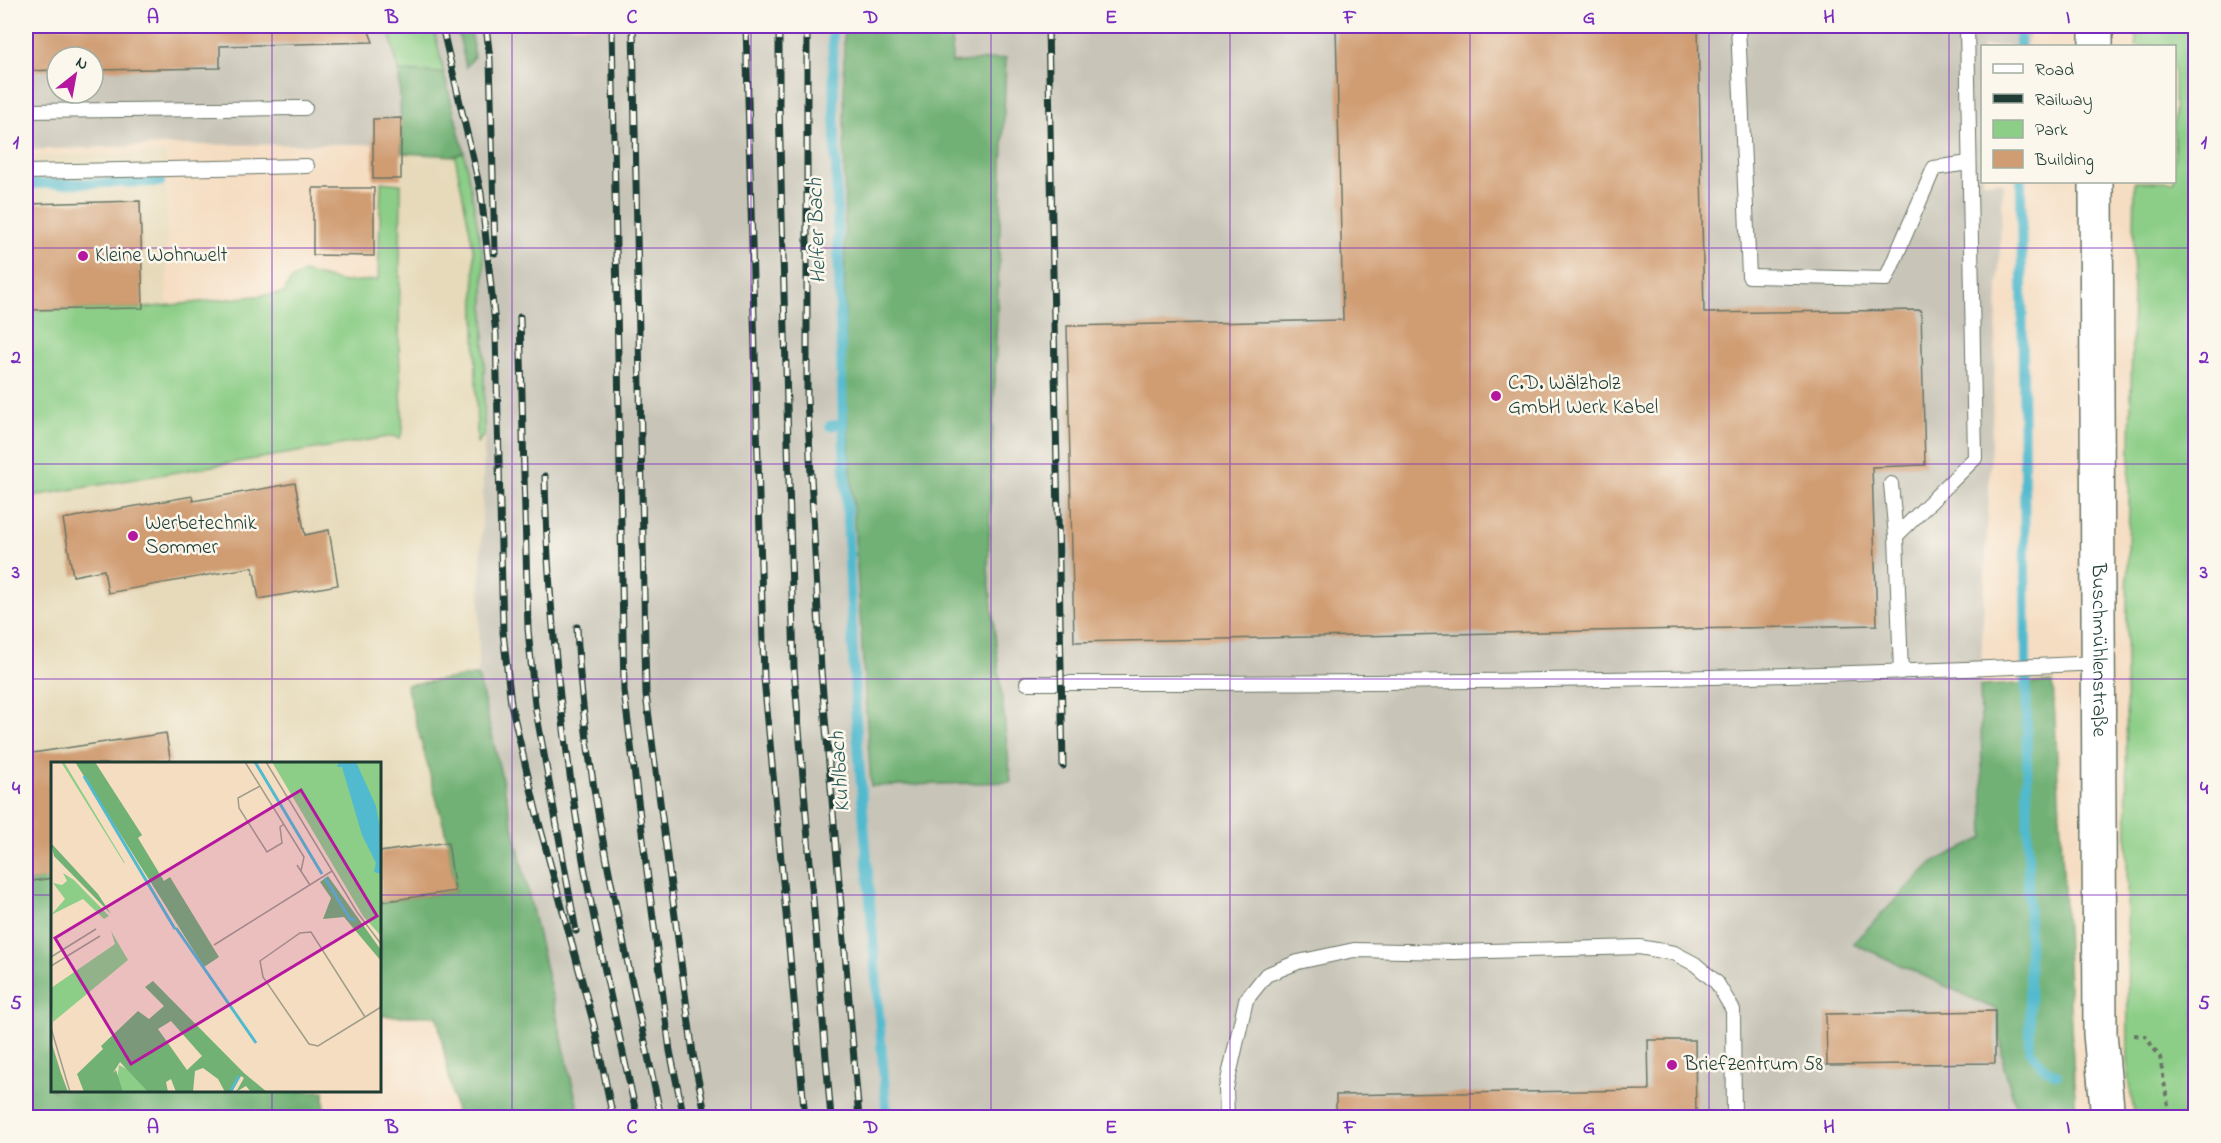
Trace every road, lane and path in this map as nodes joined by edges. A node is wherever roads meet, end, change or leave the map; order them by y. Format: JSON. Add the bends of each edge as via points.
{"nodes":[{"id":1,"x":1738,"y":26,"type":"edge"},
{"id":2,"x":1967,"y":26,"type":"edge"},
{"id":3,"x":2096,"y":26,"type":"edge"},
{"id":4,"x":2096,"y":45,"type":"edge"},
{"id":5,"x":305,"y":108,"type":"dead end"},
{"id":6,"x":26,"y":111,"type":"edge"},
{"id":7,"x":1969,"y":163,"type":"junction"},
{"id":8,"x":307,"y":166,"type":"dead end"},
{"id":9,"x":26,"y":172,"type":"edge"},
{"id":10,"x":2096,"y":183,"type":"edge"},
{"id":11,"x":1891,"y":484,"type":"dead end"},
{"id":12,"x":1896,"y":536,"type":"junction"},
{"id":13,"x":2098,"y":663,"type":"junction"},
{"id":14,"x":1900,"y":672,"type":"junction"},
{"id":15,"x":1027,"y":683,"type":"dead end"},
{"id":16,"x":2100,"y":1034,"type":"junction"},
{"id":17,"x":1227,"y":1118,"type":"edge"},
{"id":18,"x":1734,"y":1118,"type":"edge"},
{"id":19,"x":2108,"y":1118,"type":"edge"},
{"id":20,"x":2170,"y":1118,"type":"edge"}],
"edges":[{"from":1,"to":7,"type":"lane","via":[[1749,276],[1886,279],[1934,168]]},
{"from":2,"to":7,"type":"lane"},
{"from":3,"to":4,"type":"street"},
{"from":5,"to":6,"type":"lane"},
{"from":7,"to":12,"type":"lane","via":[[1975,458]]},
{"from":8,"to":9,"type":"lane"},
{"from":10,"to":13,"type":"street","name":"Buschmühlenstraße"},
{"from":11,"to":12,"type":"lane"},
{"from":12,"to":14,"type":"lane"},
{"from":13,"to":14,"type":"lane"},
{"from":13,"to":16,"type":"street","name":"Buschmühlenstraße"},
{"from":14,"to":15,"type":"lane","via":[[1600,679]]},
{"from":16,"to":19,"type":"street","name":"Buschmühlenstraße"},
{"from":16,"to":20,"type":"path","via":[[2145,1036],[2160,1057]]},
{"from":17,"to":18,"type":"lane","via":[[1226,1089],[1246,1000],[1266,975],[1298,962],[1354,950],[1454,952],[1639,947],[1674,952],[1695,964],[1717,983],[1733,1010]]}]}
